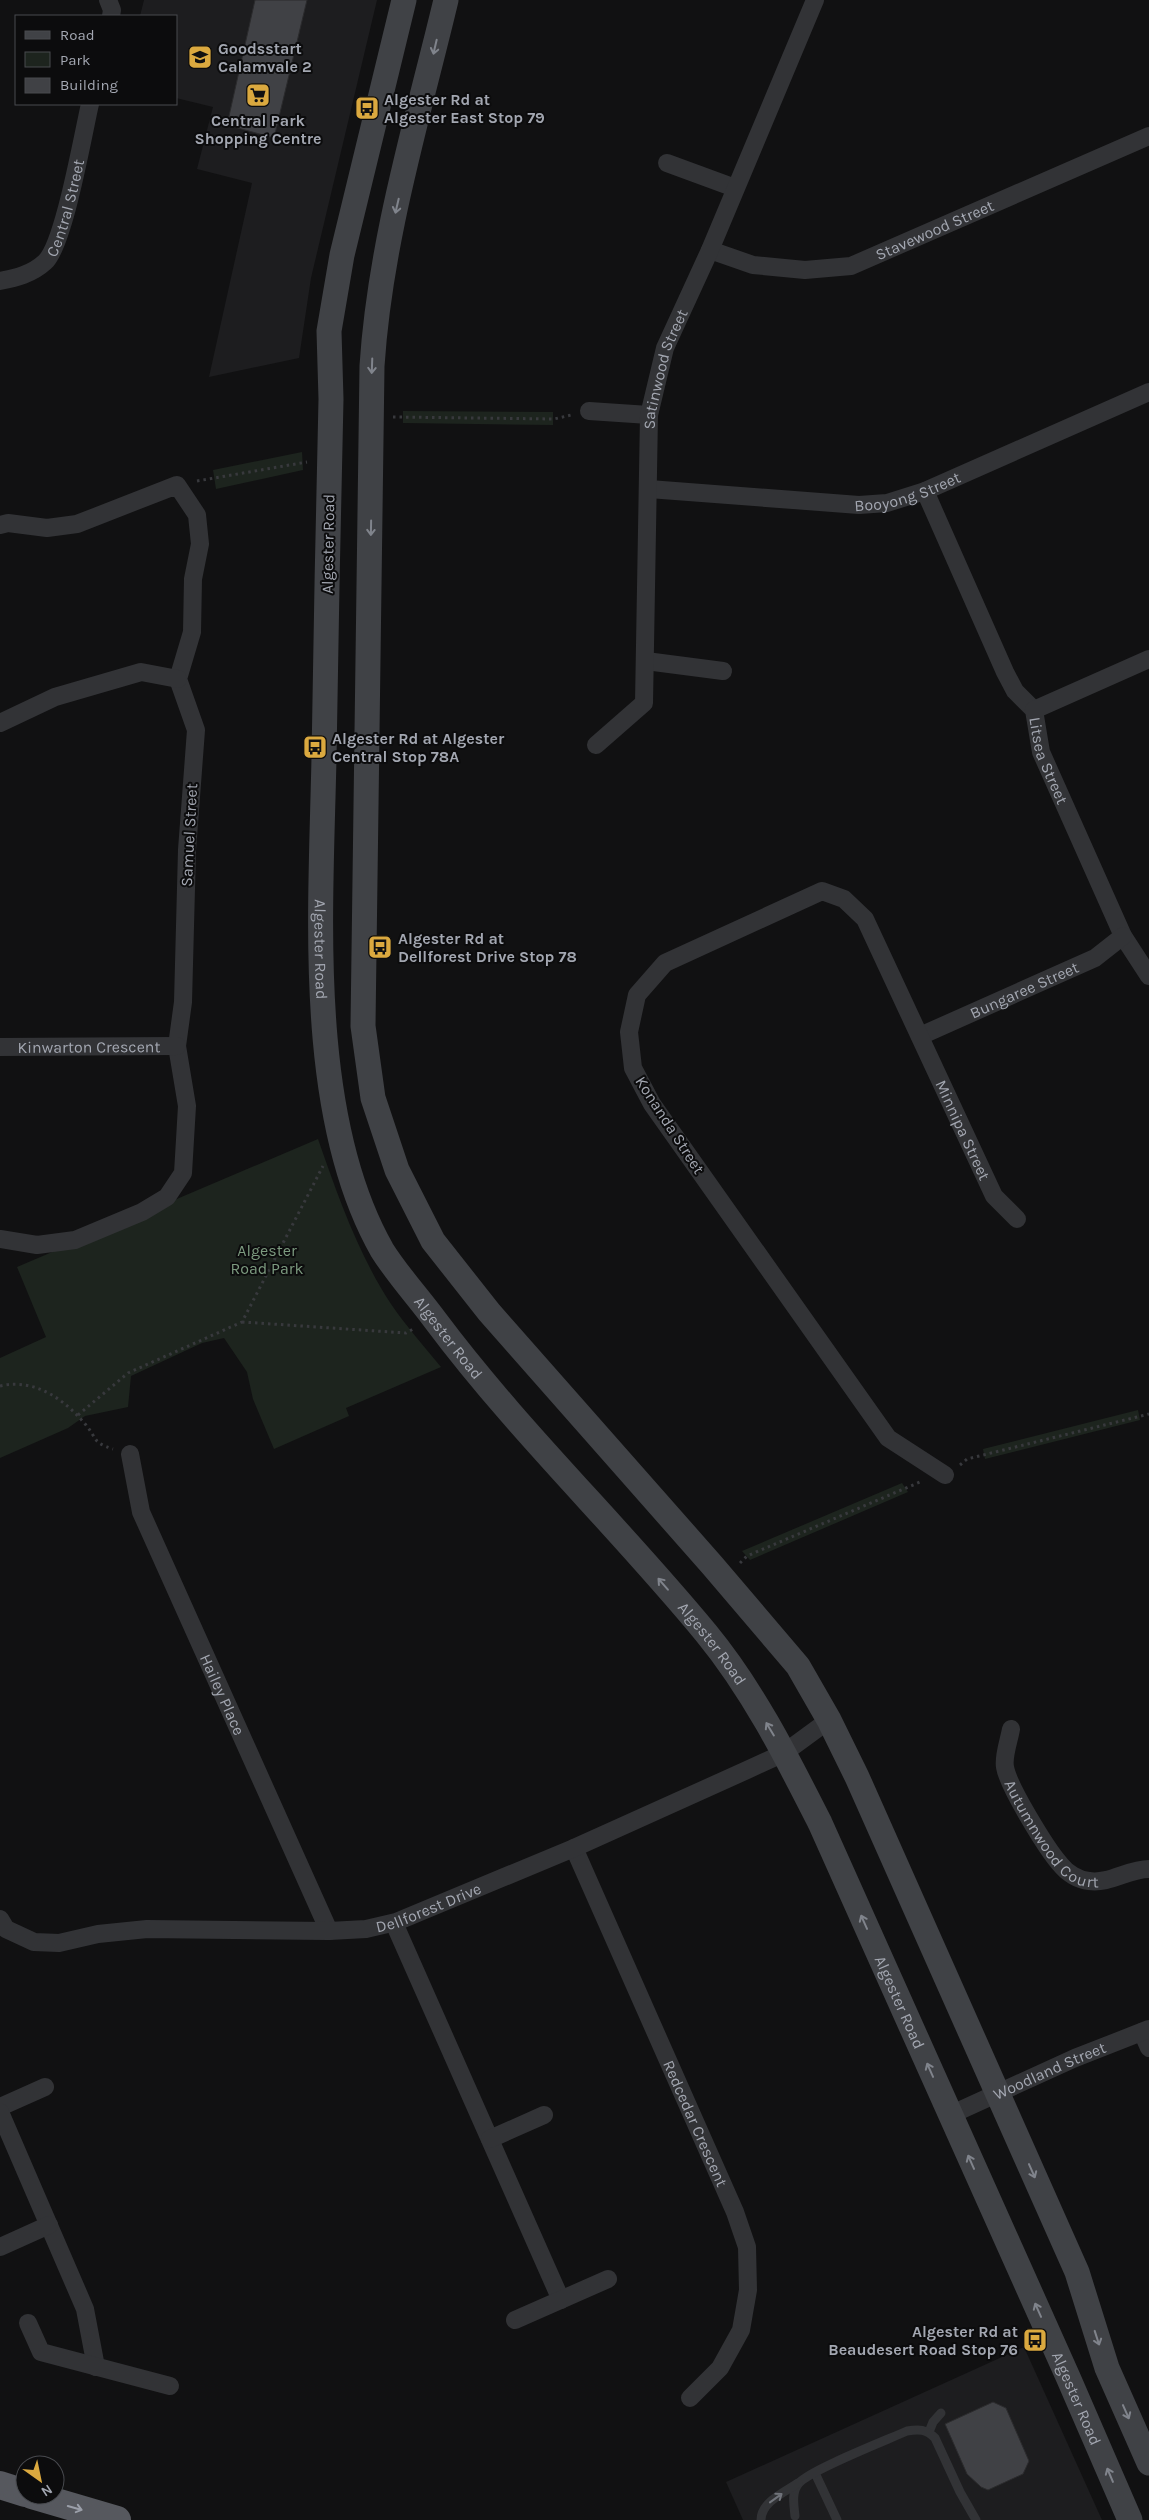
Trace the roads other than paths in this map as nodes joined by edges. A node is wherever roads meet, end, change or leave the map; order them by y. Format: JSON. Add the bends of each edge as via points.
{"nodes":[{"id":1,"x":108,"y":0,"type":"edge"},
{"id":2,"x":404,"y":0,"type":"edge"},
{"id":3,"x":446,"y":0,"type":"edge"},
{"id":4,"x":815,"y":0,"type":"edge"},
{"id":5,"x":110,"y":15,"type":"edge"},
{"id":6,"x":90,"y":105,"type":"edge"},
{"id":7,"x":1149,"y":136,"type":"edge"},
{"id":8,"x":667,"y":163,"type":"dead end"},
{"id":9,"x":735,"y":188,"type":"junction"},
{"id":10,"x":710,"y":250,"type":"junction"},
{"id":11,"x":0,"y":281,"type":"edge"},
{"id":12,"x":1149,"y":392,"type":"edge"},
{"id":13,"x":589,"y":411,"type":"road end"},
{"id":14,"x":649,"y":415,"type":"junction"},
{"id":15,"x":649,"y":489,"type":"junction"},
{"id":16,"x":925,"y":491,"type":"junction"},
{"id":17,"x":0,"y":524,"type":"edge"},
{"id":18,"x":1149,"y":660,"type":"edge"},
{"id":19,"x":646,"y":661,"type":"junction"},
{"id":20,"x":723,"y":671,"type":"dead end"},
{"id":21,"x":178,"y":679,"type":"junction"},
{"id":22,"x":1034,"y":710,"type":"junction"},
{"id":23,"x":0,"y":723,"type":"edge"},
{"id":24,"x":596,"y":744,"type":"dead end"},
{"id":25,"x":1123,"y":936,"type":"junction"},
{"id":26,"x":1149,"y":976,"type":"edge"},
{"id":27,"x":920,"y":1036,"type":"junction"},
{"id":28,"x":176,"y":1046,"type":"junction"},
{"id":29,"x":0,"y":1047,"type":"edge"},
{"id":30,"x":1017,"y":1218,"type":"dead end"},
{"id":31,"x":0,"y":1238,"type":"edge"},
{"id":32,"x":130,"y":1454,"type":"road end"},
{"id":33,"x":945,"y":1475,"type":"road end"},
{"id":34,"x":830,"y":1720,"type":"junction"},
{"id":35,"x":1011,"y":1729,"type":"dead end"},
{"id":36,"x":784,"y":1752,"type":"junction"},
{"id":37,"x":574,"y":1848,"type":"junction"},
{"id":38,"x":1149,"y":1869,"type":"edge"},
{"id":39,"x":394,"y":1923,"type":"junction"},
{"id":40,"x":1,"y":1924,"type":"edge"},
{"id":41,"x":329,"y":1931,"type":"junction"},
{"id":42,"x":1146,"y":2030,"type":"edge"},
{"id":43,"x":1149,"y":2048,"type":"edge"},
{"id":44,"x":45,"y":2087,"type":"dead end"},
{"id":45,"x":998,"y":2094,"type":"junction"},
{"id":46,"x":0,"y":2107,"type":"edge"},
{"id":47,"x":0,"y":2112,"type":"edge"},
{"id":48,"x":544,"y":2115,"type":"dead end"},
{"id":49,"x":950,"y":2115,"type":"junction"},
{"id":50,"x":490,"y":2139,"type":"junction"},
{"id":51,"x":49,"y":2225,"type":"junction"},
{"id":52,"x":0,"y":2247,"type":"edge"},
{"id":53,"x":608,"y":2279,"type":"dead end"},
{"id":54,"x":561,"y":2300,"type":"junction"},
{"id":55,"x":515,"y":2320,"type":"dead end"},
{"id":56,"x":28,"y":2323,"type":"dead end"},
{"id":57,"x":96,"y":2367,"type":"junction"},
{"id":58,"x":170,"y":2386,"type":"dead end"},
{"id":59,"x":690,"y":2398,"type":"dead end"},
{"id":60,"x":941,"y":2413,"type":"dead end"},
{"id":61,"x":929,"y":2432,"type":"junction"},
{"id":62,"x":1149,"y":2463,"type":"edge"},
{"id":63,"x":815,"y":2473,"type":"junction"},
{"id":64,"x":798,"y":2483,"type":"junction"},
{"id":65,"x":0,"y":2486,"type":"edge"},
{"id":66,"x":15,"y":2490,"type":"edge"},
{"id":67,"x":65,"y":2505,"type":"edge"},
{"id":68,"x":795,"y":2516,"type":"dead end"},
{"id":69,"x":117,"y":2520,"type":"edge"},
{"id":70,"x":761,"y":2520,"type":"edge"},
{"id":71,"x":836,"y":2520,"type":"edge"},
{"id":72,"x":976,"y":2520,"type":"edge"},
{"id":73,"x":1130,"y":2520,"type":"edge"}],
"edges":[{"from":1,"to":5,"type":"street"},
{"from":36,"to":2,"type":"main road","name":"Algester Road","one_way":true,"via":[[749,1694],[708,1636],[478,1378],[383,1251],[352,1183],[335,1106],[324,1029],[321,884],[329,331],[342,255]]},
{"from":3,"to":34,"type":"main road","one_way":true,"via":[[391,233],[375,316],[363,1026],[373,1098],[397,1170],[433,1241],[490,1312],[798,1666]]},
{"from":4,"to":9,"type":"street","name":"Satinwood Street"},
{"from":6,"to":11,"type":"street","name":"Central Street","via":[[60,236],[46,261],[23,276]]},
{"from":7,"to":10,"type":"street","name":"Stavewood Street","via":[[851,266],[805,270],[752,265]]},
{"from":8,"to":9,"type":"street"},
{"from":9,"to":10,"type":"street","name":"Satinwood Street"},
{"from":10,"to":14,"type":"street","name":"Satinwood Street","via":[[666,348]]},
{"from":12,"to":16,"type":"street","name":"Booyong Street"},
{"from":13,"to":14,"type":"street"},
{"from":14,"to":15,"type":"street","name":"Satinwood Street"},
{"from":15,"to":16,"type":"street","name":"Booyong Street","via":[[859,505],[887,503]]},
{"from":15,"to":19,"type":"street","name":"Satinwood Street"},
{"from":16,"to":22,"type":"street","name":"Litsea Street","via":[[1005,672],[1015,691]]},
{"from":17,"to":21,"type":"street","via":[[47,528],[77,524],[177,485],[197,515],[200,544],[193,579],[192,632]]},
{"from":18,"to":22,"type":"street"},
{"from":19,"to":20,"type":"street"},
{"from":19,"to":24,"type":"street","name":"Satinwood Street","via":[[644,703]]},
{"from":21,"to":23,"type":"street","via":[[141,672],[55,697]]},
{"from":21,"to":28,"type":"street","name":"Samuel Street","via":[[196,730],[187,850],[183,1002]]},
{"from":22,"to":25,"type":"street","name":"Litsea Street","via":[[1041,752]]},
{"from":25,"to":26,"type":"street","name":"Litsea Street"},
{"from":25,"to":27,"type":"street","name":"Bungaree Street","via":[[1095,958]]},
{"from":27,"to":30,"type":"street","name":"Minnipa Street","via":[[994,1196]]},
{"from":27,"to":33,"type":"street","name":"Konanda Street","via":[[864,919],[844,899],[822,891],[665,963],[637,995],[629,1032],[633,1068],[652,1104],[888,1438]]},
{"from":28,"to":29,"type":"street","name":"Kinwarton Crescent"},
{"from":28,"to":31,"type":"street","name":"Samuel Street","via":[[187,1106],[184,1173],[167,1197],[142,1212],[75,1240],[38,1245]]},
{"from":32,"to":41,"type":"street","name":"Hailey Place","via":[[141,1512]]},
{"from":34,"to":36,"type":"street","name":"Dellforest Drive"},
{"from":34,"to":45,"type":"main road"},
{"from":35,"to":38,"type":"street","name":"Autumnwood Court","via":[[1004,1766],[1010,1786],[1060,1864],[1073,1876],[1089,1881],[1108,1880],[1139,1869]]},
{"from":36,"to":37,"type":"street","name":"Dellforest Drive"},
{"from":49,"to":36,"type":"main road","name":"Algester Road","one_way":true,"via":[[820,1823]]},
{"from":37,"to":39,"type":"street","name":"Dellforest Drive"},
{"from":37,"to":59,"type":"street","name":"Redcedar Crescent","via":[[735,2212],[747,2248],[748,2290],[741,2330],[720,2368]]},
{"from":39,"to":41,"type":"street","name":"Dellforest Drive","via":[[366,1929]]},
{"from":39,"to":50,"type":"street"},
{"from":40,"to":41,"type":"street","name":"Dellforest Drive","via":[[34,1942],[59,1943],[98,1934],[147,1929]]},
{"from":42,"to":43,"type":"street"},
{"from":42,"to":45,"type":"street","name":"Woodland Street"},
{"from":44,"to":46,"type":"street"},
{"from":45,"to":49,"type":"street","name":"Woodland Street"},
{"from":45,"to":62,"type":"main road","one_way":true,"via":[[1076,2272],[1107,2368]]},
{"from":47,"to":51,"type":"street"},
{"from":48,"to":50,"type":"street"},
{"from":73,"to":49,"type":"main road","name":"Algester Road","one_way":true},
{"from":50,"to":54,"type":"street"},
{"from":51,"to":52,"type":"street"},
{"from":51,"to":57,"type":"street","via":[[86,2309]]},
{"from":53,"to":54,"type":"street"},
{"from":54,"to":55,"type":"street"},
{"from":56,"to":57,"type":"street","via":[[41,2352]]},
{"from":57,"to":58,"type":"street"},
{"from":60,"to":61,"type":"lane"},
{"from":61,"to":63,"type":"lane","via":[[919,2429],[907,2431]]},
{"from":61,"to":72,"type":"lane"},
{"from":63,"to":64,"type":"lane"},
{"from":63,"to":71,"type":"lane"},
{"from":64,"to":68,"type":"lane","via":[[793,2498]]},
{"from":70,"to":64,"type":"lane","one_way":true,"via":[[761,2514],[770,2501]]},
{"from":65,"to":66,"type":"highway"},
{"from":67,"to":69,"type":"highway","one_way":true}]}
